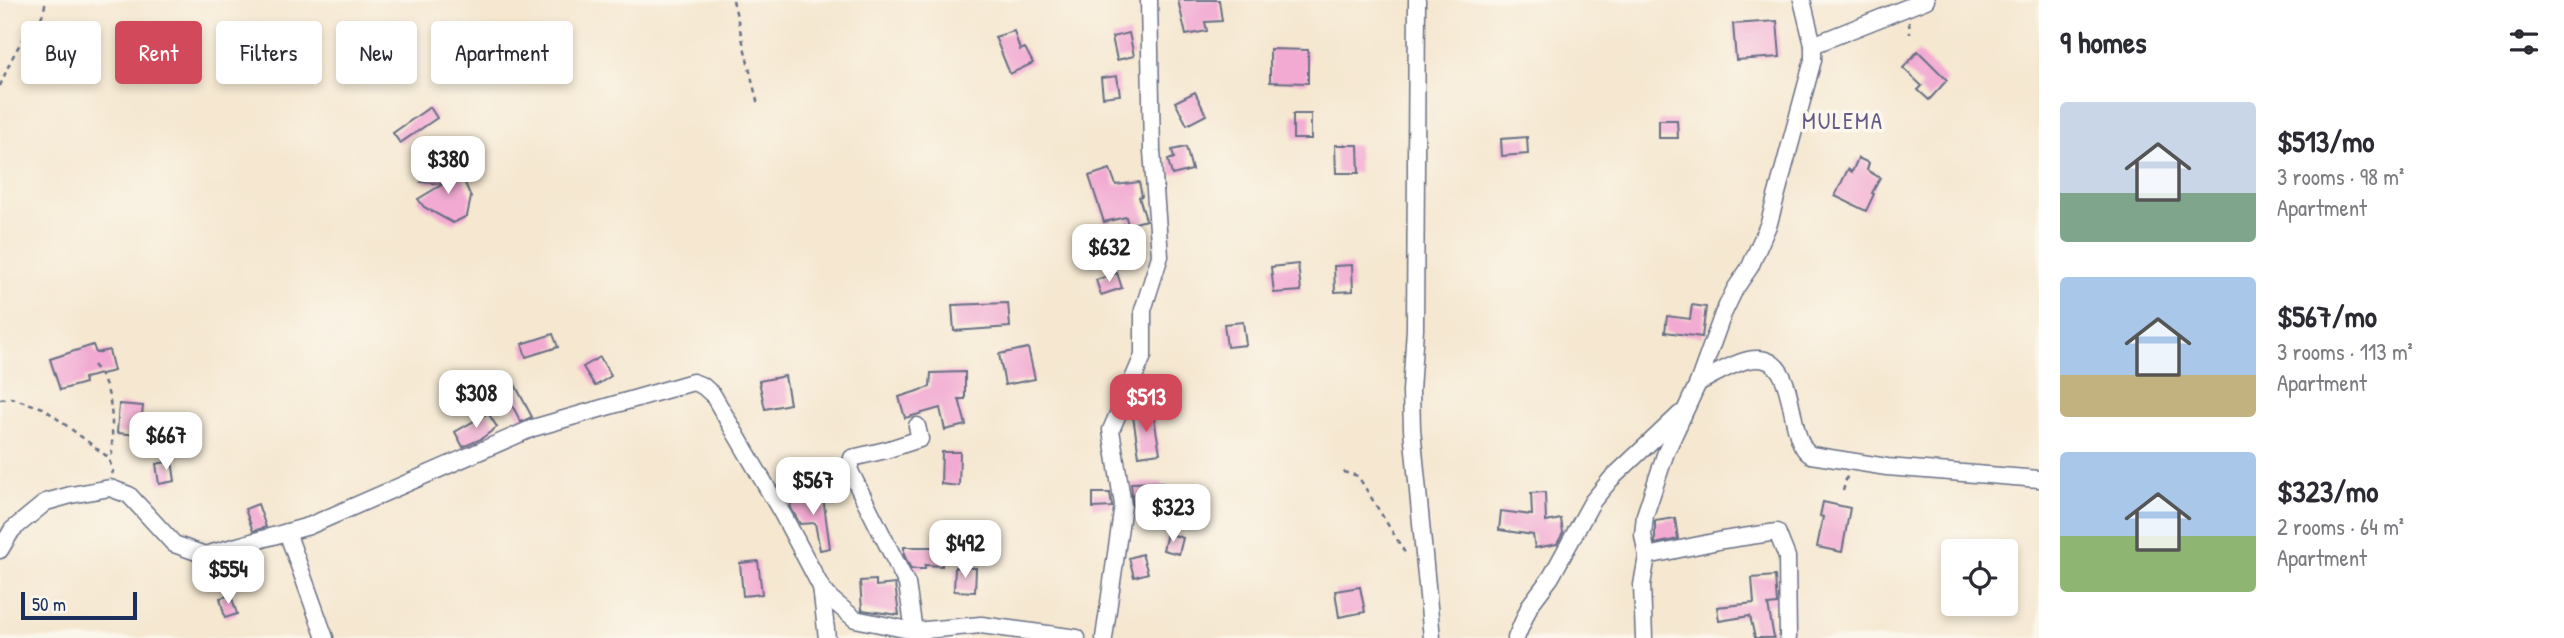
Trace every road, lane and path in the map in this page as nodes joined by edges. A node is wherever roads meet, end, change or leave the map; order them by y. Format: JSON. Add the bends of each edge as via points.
{"nodes":[{"id":1,"x":46,"y":0,"type":"edge"},
{"id":2,"x":733,"y":0,"type":"edge"},
{"id":3,"x":1149,"y":0,"type":"edge"},
{"id":4,"x":1417,"y":0,"type":"edge"},
{"id":5,"x":1802,"y":0,"type":"edge"},
{"id":6,"x":1926,"y":0,"type":"edge"},
{"id":7,"x":1813,"y":45,"type":"junction"},
{"id":8,"x":0,"y":86,"type":"edge"},
{"id":9,"x":758,"y":105,"type":"dead end"},
{"id":10,"x":93,"y":365,"type":"dead end"},
{"id":11,"x":1698,"y":383,"type":"junction"},
{"id":12,"x":0,"y":398,"type":"edge"},
{"id":13,"x":1687,"y":407,"type":"junction"},
{"id":14,"x":918,"y":426,"type":"dead end"},
{"id":15,"x":108,"y":457,"type":"junction"},
{"id":16,"x":1343,"y":471,"type":"dead end"},
{"id":17,"x":2039,"y":479,"type":"edge"},
{"id":18,"x":103,"y":489,"type":"junction"},
{"id":19,"x":287,"y":532,"type":"junction"},
{"id":20,"x":0,"y":550,"type":"edge"},
{"id":21,"x":1647,"y":556,"type":"junction"},
{"id":22,"x":1425,"y":571,"type":"junction"},
{"id":23,"x":821,"y":587,"type":"junction"},
{"id":24,"x":914,"y":631,"type":"junction"},
{"id":25,"x":326,"y":638,"type":"edge"},
{"id":26,"x":827,"y":638,"type":"edge"},
{"id":27,"x":1077,"y":638,"type":"edge"},
{"id":28,"x":1104,"y":638,"type":"edge"},
{"id":29,"x":1432,"y":638,"type":"edge"},
{"id":30,"x":1516,"y":638,"type":"edge"},
{"id":31,"x":1644,"y":638,"type":"edge"},
{"id":32,"x":1788,"y":638,"type":"edge"}],
"edges":[{"from":1,"to":8,"type":"path","via":[[39,24],[27,34]]},
{"from":2,"to":9,"type":"path"},
{"from":3,"to":28,"type":"street","via":[[1160,256],[1143,310],[1143,356],[1111,430],[1123,505]]},
{"from":4,"to":22,"type":"street","via":[[1411,391]]},
{"from":5,"to":7,"type":"street"},
{"from":6,"to":7,"type":"street"},
{"from":7,"to":11,"type":"street","via":[[1813,60],[1769,223],[1723,314]]},
{"from":10,"to":15,"type":"path","via":[[103,376],[110,398],[112,454]]},
{"from":11,"to":13,"type":"street"},
{"from":11,"to":17,"type":"street","via":[[1746,360],[1768,362],[1783,378],[1800,442],[1811,456]]},
{"from":12,"to":15,"type":"path","via":[[43,408]]},
{"from":13,"to":21,"type":"street","via":[[1645,515]]},
{"from":13,"to":30,"type":"street","via":[[1592,502],[1551,577],[1530,605]]},
{"from":14,"to":24,"type":"street","via":[[920,439],[852,458],[849,469],[907,584]]},
{"from":15,"to":18,"type":"path","via":[[113,471]]},
{"from":16,"to":22,"type":"path","via":[[1358,476],[1410,562]]},
{"from":18,"to":19,"type":"street","via":[[129,495],[174,544],[205,555]]},
{"from":18,"to":20,"type":"street","via":[[46,502],[12,530]]},
{"from":19,"to":23,"type":"street","via":[[533,428],[693,382],[713,395]]},
{"from":19,"to":25,"type":"street"},
{"from":21,"to":31,"type":"street","via":[[1642,585]]},
{"from":21,"to":32,"type":"street","via":[[1777,532],[1787,557]]},
{"from":22,"to":29,"type":"street"},
{"from":23,"to":24,"type":"street","via":[[855,619]]},
{"from":23,"to":26,"type":"street"},
{"from":24,"to":27,"type":"street","via":[[981,625]]}]}
